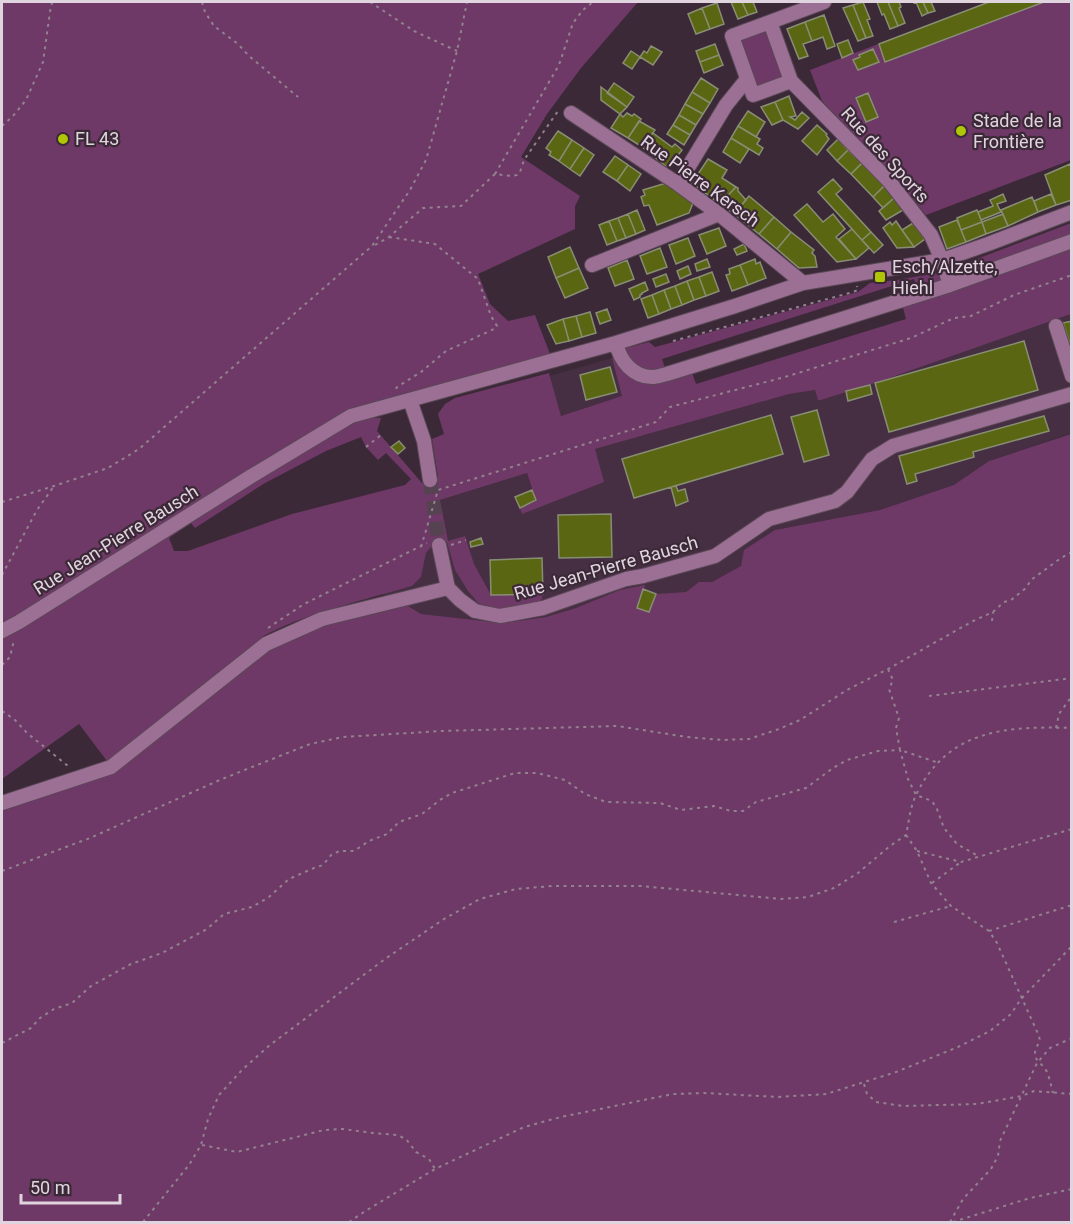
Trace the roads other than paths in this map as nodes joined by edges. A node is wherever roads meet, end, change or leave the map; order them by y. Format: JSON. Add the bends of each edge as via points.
{"nodes":[{"id":1,"x":824,"y":2,"type":"edge"},
{"id":2,"x":770,"y":22,"type":"junction"},
{"id":3,"x":747,"y":79,"type":"junction"},
{"id":4,"x":791,"y":81,"type":"junction"},
{"id":5,"x":572,"y":113,"type":"road end"},
{"id":6,"x":678,"y":184,"type":"junction"},
{"id":7,"x":1071,"y":212,"type":"edge"},
{"id":8,"x":719,"y":214,"type":"junction"},
{"id":9,"x":1071,"y":241,"type":"edge"},
{"id":10,"x":942,"y":260,"type":"junction"},
{"id":11,"x":592,"y":265,"type":"dead end"},
{"id":12,"x":803,"y":283,"type":"junction"},
{"id":13,"x":950,"y":285,"type":"junction"},
{"id":14,"x":1056,"y":326,"type":"dead end"},
{"id":15,"x":616,"y":343,"type":"junction"},
{"id":16,"x":1071,"y":376,"type":"edge"},
{"id":17,"x":1071,"y":394,"type":"edge"},
{"id":18,"x":410,"y":400,"type":"junction"},
{"id":19,"x":430,"y":480,"type":"tunnel mouth"},
{"id":20,"x":439,"y":544,"type":"tunnel mouth"},
{"id":21,"x":448,"y":588,"type":"junction"},
{"id":22,"x":2,"y":631,"type":"edge"},
{"id":23,"x":2,"y":803,"type":"edge"}],
"edges":[{"from":1,"to":2,"type":"street"},
{"from":2,"to":3,"type":"street","via":[[732,36]]},
{"from":2,"to":4,"type":"street"},
{"from":3,"to":4,"type":"street","via":[[753,95]]},
{"from":3,"to":6,"type":"street","via":[[726,105]]},
{"from":4,"to":10,"type":"street","name":"Rue des Sports","via":[[889,181],[932,235]]},
{"from":5,"to":6,"type":"street","name":"Rue Pierre Kersch"},
{"from":6,"to":8,"type":"street","name":"Rue Pierre Kersch"},
{"from":7,"to":10,"type":"street","name":"Rue Jean-Pierre Bausch"},
{"from":8,"to":11,"type":"street"},
{"from":8,"to":12,"type":"street","name":"Rue Pierre Kersch"},
{"from":9,"to":13,"type":"street"},
{"from":10,"to":12,"type":"street","name":"Rue Jean-Pierre Bausch"},
{"from":10,"to":13,"type":"street","name":"Rue des Sports"},
{"from":12,"to":15,"type":"street","name":"Rue Jean-Pierre Bausch"},
{"from":13,"to":15,"type":"street","via":[[921,299],[651,377],[636,373],[624,363]]},
{"from":14,"to":16,"type":"street"},
{"from":15,"to":18,"type":"street","name":"Rue Jean-Pierre Bausch"},
{"from":17,"to":21,"type":"street","name":"Rue Jean-Pierre Bausch","via":[[894,446],[872,459],[847,492],[835,501],[769,519],[715,556],[626,579],[543,608],[500,616],[475,611]]},
{"from":18,"to":19,"type":"street","via":[[424,441]]},
{"from":18,"to":22,"type":"street","name":"Rue Jean-Pierre Bausch","via":[[351,416]]},
{"from":20,"to":21,"type":"street"},
{"from":21,"to":23,"type":"street","via":[[322,619],[266,644],[111,767]]}]}
